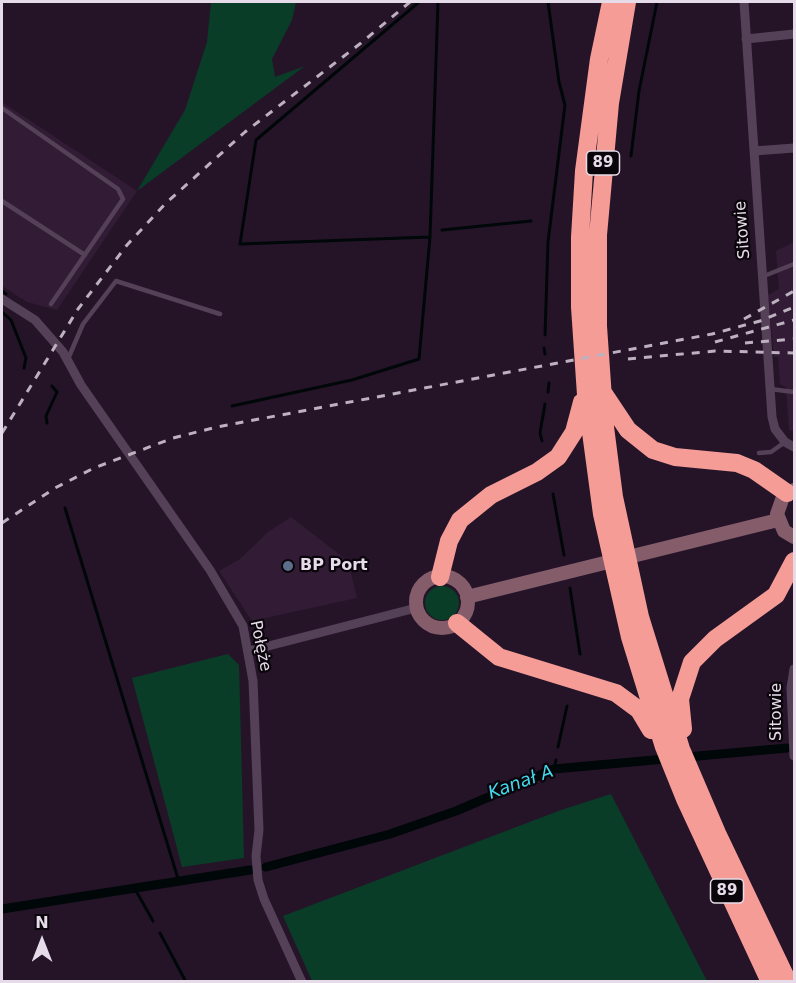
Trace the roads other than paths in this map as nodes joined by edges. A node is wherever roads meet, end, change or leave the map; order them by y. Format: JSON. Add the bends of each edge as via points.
{"nodes":[{"id":1,"x":599,"y":2,"type":"edge"},
{"id":2,"x":611,"y":2,"type":"edge"},
{"id":3,"x":627,"y":2,"type":"edge"},
{"id":4,"x":744,"y":2,"type":"edge"},
{"id":5,"x":795,"y":34,"type":"edge"},
{"id":6,"x":746,"y":39,"type":"junction"},
{"id":7,"x":599,"y":59,"type":"junction"},
{"id":8,"x":2,"y":108,"type":"edge"},
{"id":9,"x":795,"y":148,"type":"edge"},
{"id":10,"x":754,"y":151,"type":"junction"},
{"id":11,"x":2,"y":201,"type":"edge"},
{"id":12,"x":85,"y":255,"type":"junction"},
{"id":13,"x":795,"y":264,"type":"edge"},
{"id":14,"x":763,"y":276,"type":"junction"},
{"id":15,"x":2,"y":299,"type":"edge"},
{"id":16,"x":51,"y":304,"type":"dead end"},
{"id":17,"x":220,"y":314,"type":"dead end"},
{"id":18,"x":590,"y":328,"type":"junction"},
{"id":19,"x":68,"y":359,"type":"junction"},
{"id":20,"x":771,"y":389,"type":"junction"},
{"id":21,"x":795,"y":392,"type":"edge"},
{"id":22,"x":594,"y":393,"type":"junction"},
{"id":23,"x":785,"y":442,"type":"junction"},
{"id":24,"x":795,"y":447,"type":"edge"},
{"id":25,"x":759,"y":453,"type":"dead end"},
{"id":26,"x":791,"y":491,"type":"edge"},
{"id":27,"x":778,"y":520,"type":"junction"},
{"id":28,"x":795,"y":537,"type":"edge"},
{"id":29,"x":795,"y":561,"type":"edge"},
{"id":30,"x":440,"y":577,"type":"junction"},
{"id":31,"x":467,"y":597,"type":"junction"},
{"id":32,"x":416,"y":608,"type":"junction"},
{"id":33,"x":457,"y":623,"type":"junction"},
{"id":34,"x":249,"y":651,"type":"junction"},
{"id":35,"x":795,"y":669,"type":"edge"},
{"id":36,"x":673,"y":748,"type":"junction"},
{"id":37,"x":794,"y":756,"type":"edge"},
{"id":38,"x":694,"y":799,"type":"junction"},
{"id":39,"x":302,"y":981,"type":"edge"},
{"id":40,"x":771,"y":981,"type":"edge"},
{"id":41,"x":788,"y":981,"type":"edge"}],
"edges":[{"from":1,"to":7,"type":"highway","via":[[594,26]]},
{"from":2,"to":7,"type":"highway","number":"89"},
{"from":3,"to":18,"type":"highway","number":"89","via":[[602,165]]},
{"from":4,"to":6,"type":"street","name":"Sitowie"},
{"from":5,"to":6,"type":"street"},
{"from":6,"to":10,"type":"street","name":"Sitowie"},
{"from":7,"to":18,"type":"highway","number":"89","via":[[580,237]]},
{"from":8,"to":12,"type":"lane","via":[[122,193],[122,204]]},
{"from":9,"to":10,"type":"street"},
{"from":10,"to":14,"type":"street","name":"Sitowie"},
{"from":11,"to":12,"type":"lane"},
{"from":12,"to":16,"type":"lane"},
{"from":13,"to":14,"type":"lane"},
{"from":14,"to":20,"type":"street","name":"Sitowie"},
{"from":15,"to":19,"type":"street","name":"Połęże","via":[[44,329]]},
{"from":17,"to":19,"type":"lane","via":[[116,281],[83,324]]},
{"from":18,"to":22,"type":"highway","number":"89"},
{"from":19,"to":34,"type":"street","name":"Połęże","via":[[81,385],[233,604]]},
{"from":20,"to":21,"type":"lane"},
{"from":20,"to":23,"type":"street","name":"Sitowie","via":[[775,429]]},
{"from":22,"to":26,"type":"highway","via":[[653,450],[675,457],[737,463]]},
{"from":22,"to":30,"type":"highway","via":[[581,403],[574,432],[558,457],[491,495],[460,520],[449,541]]},
{"from":22,"to":36,"type":"highway","number":"89","via":[[624,586]]},
{"from":23,"to":24,"type":"street"},
{"from":23,"to":25,"type":"lane","via":[[771,452]]},
{"from":26,"to":27,"type":"street","via":[[780,502]]},
{"from":27,"to":28,"type":"street","via":[[784,531]]},
{"from":27,"to":31,"type":"street"},
{"from":29,"to":36,"type":"highway","via":[[776,595],[715,639],[692,662],[680,699],[685,737]]},
{"from":30,"to":31,"type":"street","via":[[457,582]]},
{"from":30,"to":32,"type":"street","via":[[423,585]]},
{"from":31,"to":33,"type":"street","via":[[466,609]]},
{"from":32,"to":33,"type":"street","via":[[421,618],[435,627],[447,628]]},
{"from":32,"to":34,"type":"street"},
{"from":33,"to":36,"type":"highway","via":[[499,657],[609,689],[625,698],[639,710],[658,744]]},
{"from":34,"to":39,"type":"street","name":"Połęże","via":[[258,880]]},
{"from":35,"to":37,"type":"street","name":"Sitowie","via":[[791,688]]},
{"from":36,"to":38,"type":"highway","number":"89"},
{"from":38,"to":40,"type":"highway","number":"89"},
{"from":38,"to":41,"type":"highway","number":"89"}]}
